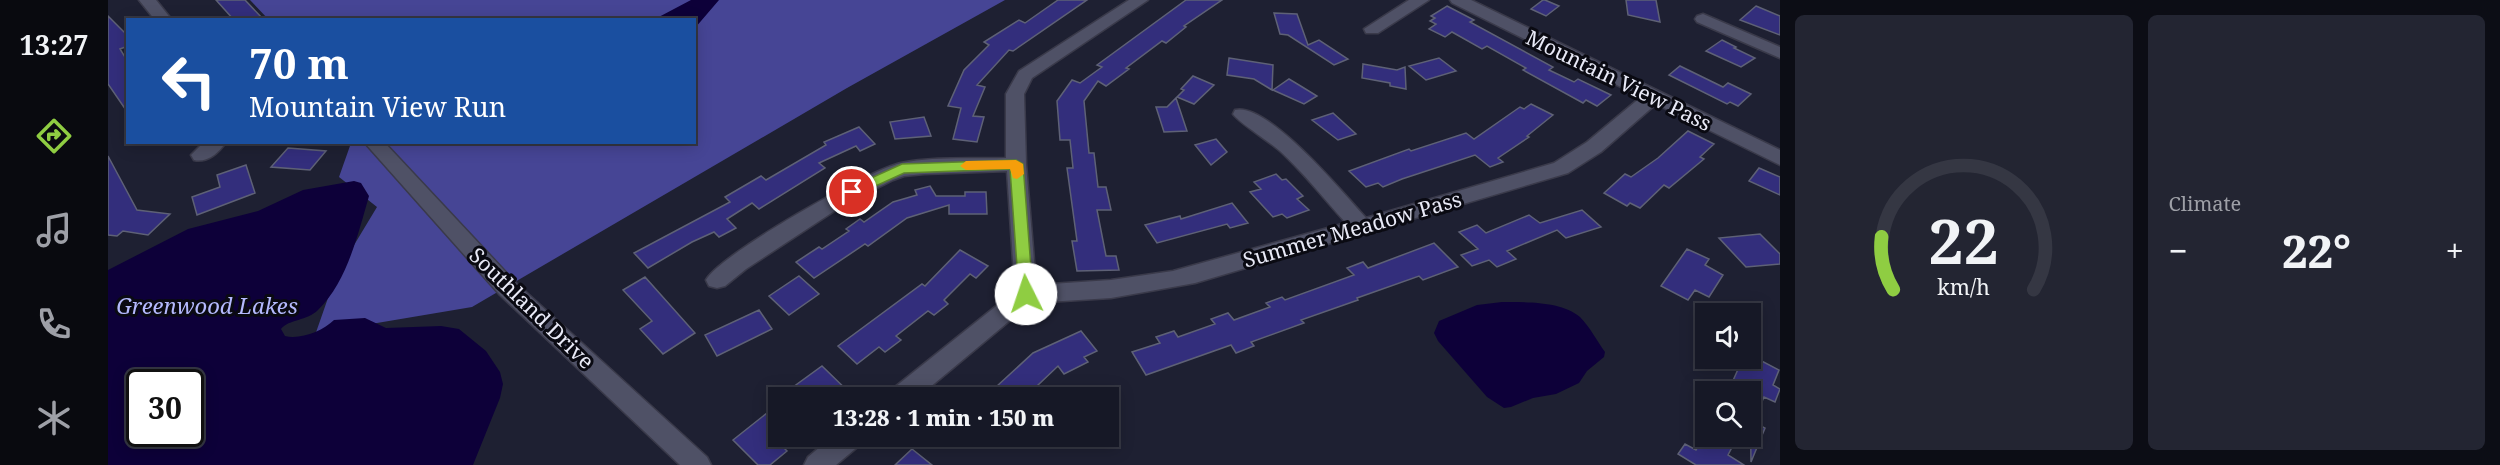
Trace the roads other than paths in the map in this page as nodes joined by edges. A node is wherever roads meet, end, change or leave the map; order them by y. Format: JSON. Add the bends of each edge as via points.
{"nodes":[{"id":1,"x":147,"y":0,"type":"edge"},
{"id":2,"x":1140,"y":0,"type":"edge"},
{"id":3,"x":1421,"y":0,"type":"edge"},
{"id":4,"x":1458,"y":0,"type":"edge"},
{"id":5,"x":162,"y":18,"type":"edge"},
{"id":6,"x":1703,"y":19,"type":"dead end"},
{"id":7,"x":1372,"y":29,"type":"dead end"},
{"id":8,"x":1780,"y":53,"type":"edge"},
{"id":9,"x":1653,"y":97,"type":"junction"},
{"id":10,"x":1242,"y":114,"type":"dead end"},
{"id":11,"x":214,"y":144,"type":"edge"},
{"id":12,"x":375,"y":144,"type":"edge"},
{"id":13,"x":201,"y":154,"type":"dead end"},
{"id":14,"x":1780,"y":158,"type":"edge"},
{"id":15,"x":1016,"y":164,"type":"junction"},
{"id":16,"x":1362,"y":227,"type":"junction"},
{"id":17,"x":717,"y":280,"type":"dead end"},
{"id":18,"x":1026,"y":294,"type":"junction"},
{"id":19,"x":912,"y":387,"type":"edge"},
{"id":20,"x":839,"y":447,"type":"edge"},
{"id":21,"x":698,"y":465,"type":"edge"},
{"id":22,"x":817,"y":465,"type":"edge"}],
"edges":[{"from":1,"to":5,"type":"street"},
{"from":2,"to":15,"type":"street","via":[[1025,75],[1015,94]]},
{"from":3,"to":7,"type":"street"},
{"from":4,"to":9,"type":"street","name":"Mountain View Pass"},
{"from":6,"to":8,"type":"street"},
{"from":9,"to":14,"type":"street","name":"Mountain View Pass"},
{"from":9,"to":16,"type":"street","name":"Summer Meadow Pass","via":[[1594,147],[1561,168]]},
{"from":10,"to":16,"type":"street","via":[[1274,135]]},
{"from":11,"to":13,"type":"street"},
{"from":12,"to":21,"type":"street","name":"Southland Drive","via":[[508,289]]},
{"from":15,"to":17,"type":"street","via":[[902,168],[835,201]]},
{"from":15,"to":18,"type":"street"},
{"from":16,"to":18,"type":"street","name":"Summer Meadow Pass","via":[[1158,283],[1094,292]]},
{"from":18,"to":19,"type":"street"},
{"from":20,"to":22,"type":"street"}]}
